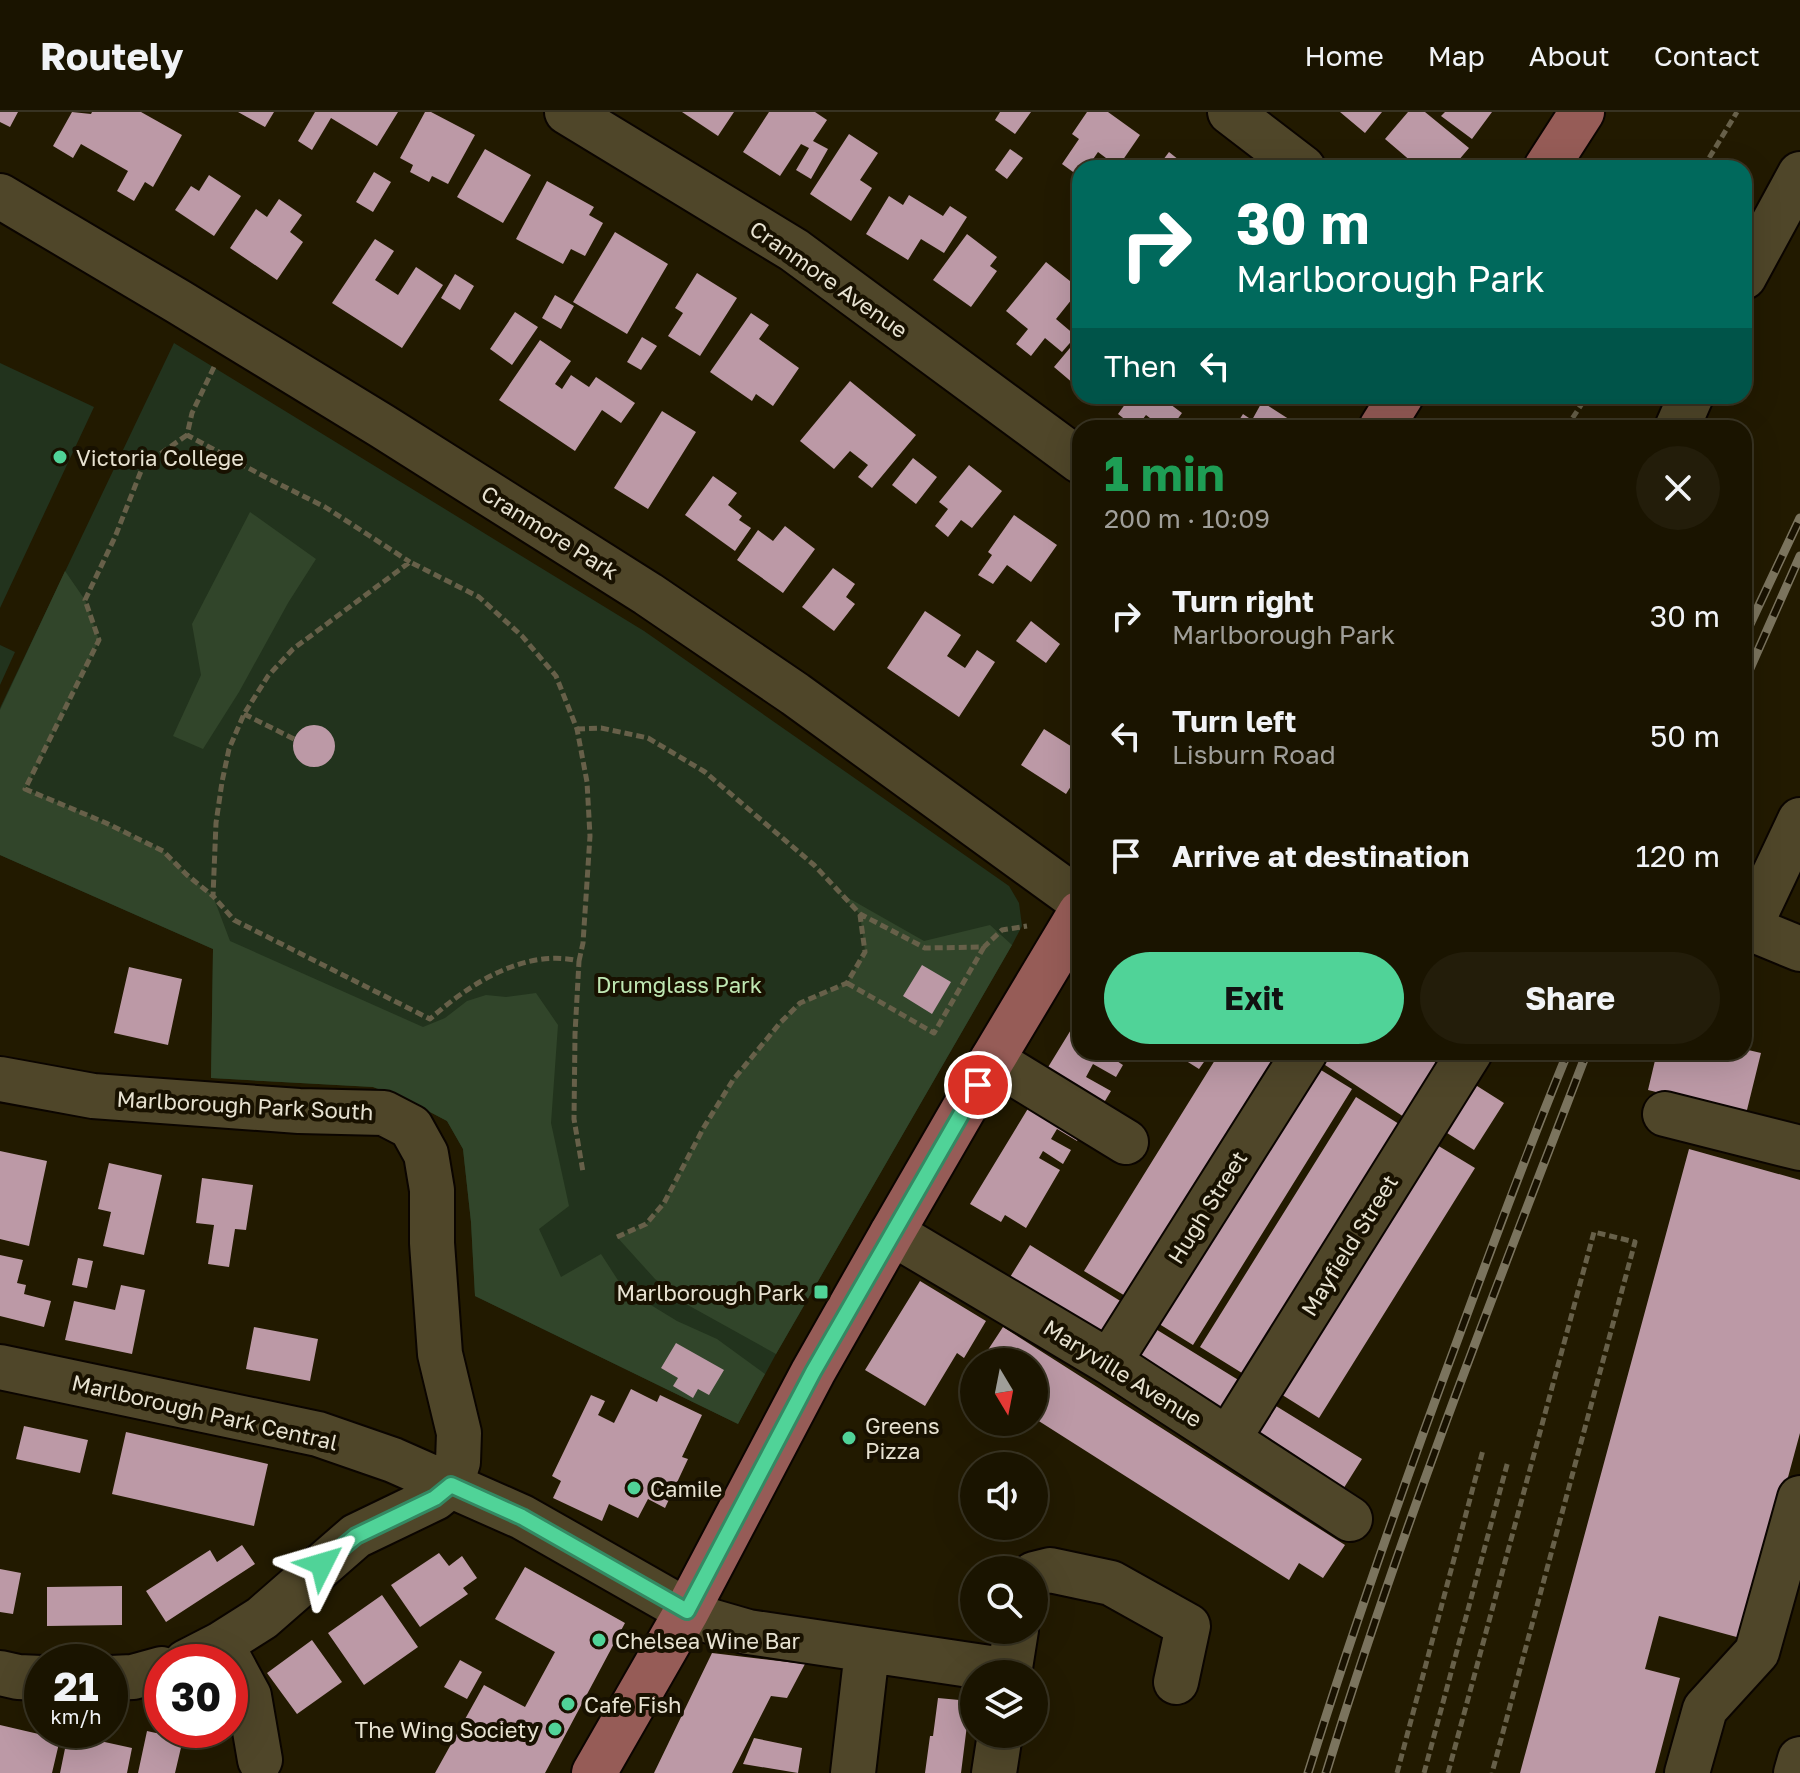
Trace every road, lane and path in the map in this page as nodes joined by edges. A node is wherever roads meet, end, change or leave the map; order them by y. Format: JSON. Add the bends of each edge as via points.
{"nodes":[{"id":1,"x":567,"y":112,"type":"edge"},
{"id":2,"x":1230,"y":112,"type":"edge"},
{"id":3,"x":1582,"y":112,"type":"edge"},
{"id":4,"x":1737,"y":112,"type":"edge"},
{"id":5,"x":1293,"y":160,"type":"edge"},
{"id":6,"x":1551,"y":160,"type":"edge"},
{"id":7,"x":1708,"y":160,"type":"edge"},
{"id":8,"x":1800,"y":174,"type":"edge"},
{"id":9,"x":0,"y":196,"type":"edge"},
{"id":10,"x":1752,"y":257,"type":"edge"},
{"id":11,"x":232,"y":334,"type":"junction"},
{"id":12,"x":187,"y":435,"type":"junction"},
{"id":13,"x":1072,"y":455,"type":"edge"},
{"id":14,"x":410,"y":562,"type":"junction"},
{"id":15,"x":244,"y":714,"type":"junction"},
{"id":16,"x":577,"y":729,"type":"junction"},
{"id":17,"x":294,"y":739,"type":"dead end"},
{"id":18,"x":1800,"y":820,"type":"edge"},
{"id":19,"x":213,"y":896,"type":"junction"},
{"id":20,"x":1072,"y":910,"type":"edge"},
{"id":21,"x":860,"y":914,"type":"junction"},
{"id":22,"x":1072,"y":915,"type":"edge"},
{"id":23,"x":1752,"y":922,"type":"edge"},
{"id":24,"x":1072,"y":923,"type":"edge"},
{"id":25,"x":1752,"y":929,"type":"edge"},
{"id":26,"x":984,"y":947,"type":"junction"},
{"id":27,"x":1800,"y":949,"type":"edge"},
{"id":28,"x":579,"y":961,"type":"junction"},
{"id":29,"x":847,"y":983,"type":"junction"},
{"id":30,"x":992,"y":1060,"type":"junction"},
{"id":31,"x":1300,"y":1060,"type":"edge"},
{"id":32,"x":1481,"y":1060,"type":"edge"},
{"id":33,"x":0,"y":1079,"type":"edge"},
{"id":34,"x":1665,"y":1114,"type":"dead end"},
{"id":35,"x":1126,"y":1142,"type":"dead end"},
{"id":36,"x":1800,"y":1148,"type":"edge"},
{"id":37,"x":583,"y":1172,"type":"dead end"},
{"id":38,"x":892,"y":1233,"type":"junction"},
{"id":39,"x":617,"y":1237,"type":"dead end"},
{"id":40,"x":1109,"y":1362,"type":"junction"},
{"id":41,"x":0,"y":1367,"type":"edge"},
{"id":42,"x":1228,"y":1439,"type":"junction"},
{"id":43,"x":1483,"y":1450,"type":"dead end"},
{"id":44,"x":1508,"y":1461,"type":"dead end"},
{"id":45,"x":451,"y":1485,"type":"junction"},
{"id":46,"x":1800,"y":1498,"type":"edge"},
{"id":47,"x":1350,"y":1519,"type":"dead end"},
{"id":48,"x":1048,"y":1570,"type":"edge"},
{"id":49,"x":687,"y":1611,"type":"junction"},
{"id":50,"x":219,"y":1644,"type":"edge"},
{"id":51,"x":867,"y":1651,"type":"junction"},
{"id":52,"x":1012,"y":1658,"type":"edge"},
{"id":53,"x":0,"y":1673,"type":"edge"},
{"id":54,"x":24,"y":1677,"type":"edge"},
{"id":55,"x":1176,"y":1682,"type":"dead end"},
{"id":56,"x":248,"y":1695,"type":"edge"},
{"id":57,"x":1800,"y":1759,"type":"edge"},
{"id":58,"x":260,"y":1760,"type":"dead end"},
{"id":59,"x":594,"y":1773,"type":"edge"},
{"id":60,"x":853,"y":1773,"type":"edge"},
{"id":61,"x":1397,"y":1773,"type":"edge"},
{"id":62,"x":1424,"y":1773,"type":"edge"},
{"id":63,"x":1448,"y":1773,"type":"edge"},
{"id":64,"x":1492,"y":1773,"type":"edge"},
{"id":65,"x":1687,"y":1773,"type":"edge"},
{"id":66,"x":1796,"y":1773,"type":"edge"}],
"edges":[{"from":1,"to":13,"type":"street","name":"Cranmore Avenue","via":[[794,250]]},
{"from":2,"to":5,"type":"street"},
{"from":3,"to":6,"type":"main road"},
{"from":4,"to":7,"type":"path"},
{"from":8,"to":10,"type":"street"},
{"from":9,"to":11,"type":"street","name":"Cranmore Park"},
{"from":11,"to":12,"type":"path","via":[[192,413]]},
{"from":11,"to":20,"type":"street","name":"Cranmore Park","via":[[648,594],[795,694]]},
{"from":12,"to":14,"type":"path","via":[[325,507]]},
{"from":12,"to":19,"type":"path","via":[[143,466],[85,600],[99,640],[25,789],[163,851]]},
{"from":14,"to":15,"type":"path","via":[[293,649]]},
{"from":14,"to":16,"type":"path","via":[[479,597],[522,636],[556,676]]},
{"from":15,"to":17,"type":"path"},
{"from":15,"to":19,"type":"path","via":[[222,782]]},
{"from":16,"to":21,"type":"path","via":[[601,728],[648,738],[705,772],[814,865]]},
{"from":16,"to":28,"type":"path","via":[[590,836]]},
{"from":18,"to":23,"type":"street"},
{"from":19,"to":28,"type":"path","via":[[234,920],[430,1019],[472,986],[502,971],[535,960]]},
{"from":21,"to":26,"type":"path","via":[[925,948]]},
{"from":21,"to":29,"type":"path","via":[[865,952]]},
{"from":22,"to":26,"type":"path","via":[[1002,930]]},
{"from":24,"to":30,"type":"main road"},
{"from":25,"to":27,"type":"street"},
{"from":26,"to":29,"type":"path","via":[[934,1033]]},
{"from":28,"to":37,"type":"path","via":[[574,1119]]},
{"from":29,"to":39,"type":"path","via":[[800,1003],[780,1023],[733,1080],[664,1203],[646,1224]]},
{"from":30,"to":35,"type":"street"},
{"from":30,"to":38,"type":"main road"},
{"from":31,"to":40,"type":"street","name":"Hugh Street"},
{"from":32,"to":42,"type":"street","name":"Mayfield Street"},
{"from":33,"to":45,"type":"street","name":"Marlborough Park South","via":[[93,1096],[384,1113],[411,1127],[426,1154],[432,1190],[440,1354],[459,1433]]},
{"from":34,"to":36,"type":"street"},
{"from":38,"to":40,"type":"street","name":"Maryville Avenue"},
{"from":38,"to":49,"type":"main road"},
{"from":40,"to":42,"type":"street","name":"Maryville Avenue"},
{"from":41,"to":45,"type":"street","name":"Marlborough Park Central","via":[[318,1434]]},
{"from":42,"to":47,"type":"street","name":"Maryville Avenue"},
{"from":43,"to":61,"type":"path"},
{"from":44,"to":62,"type":"path"},
{"from":45,"to":49,"type":"street","via":[[522,1517]]},
{"from":45,"to":50,"type":"street","via":[[356,1536],[262,1618]]},
{"from":46,"to":65,"type":"street","via":[[1757,1652],[1705,1709]]},
{"from":48,"to":55,"type":"street","via":[[1111,1583],[1188,1626]]},
{"from":49,"to":51,"type":"street","via":[[748,1632]]},
{"from":49,"to":59,"type":"main road"},
{"from":51,"to":52,"type":"street"},
{"from":51,"to":60,"type":"street"},
{"from":53,"to":54,"type":"street"},
{"from":56,"to":58,"type":"street"},
{"from":57,"to":66,"type":"street"},
{"from":63,"to":64,"type":"path","via":[[1594,1232],[1635,1242]]}]}
